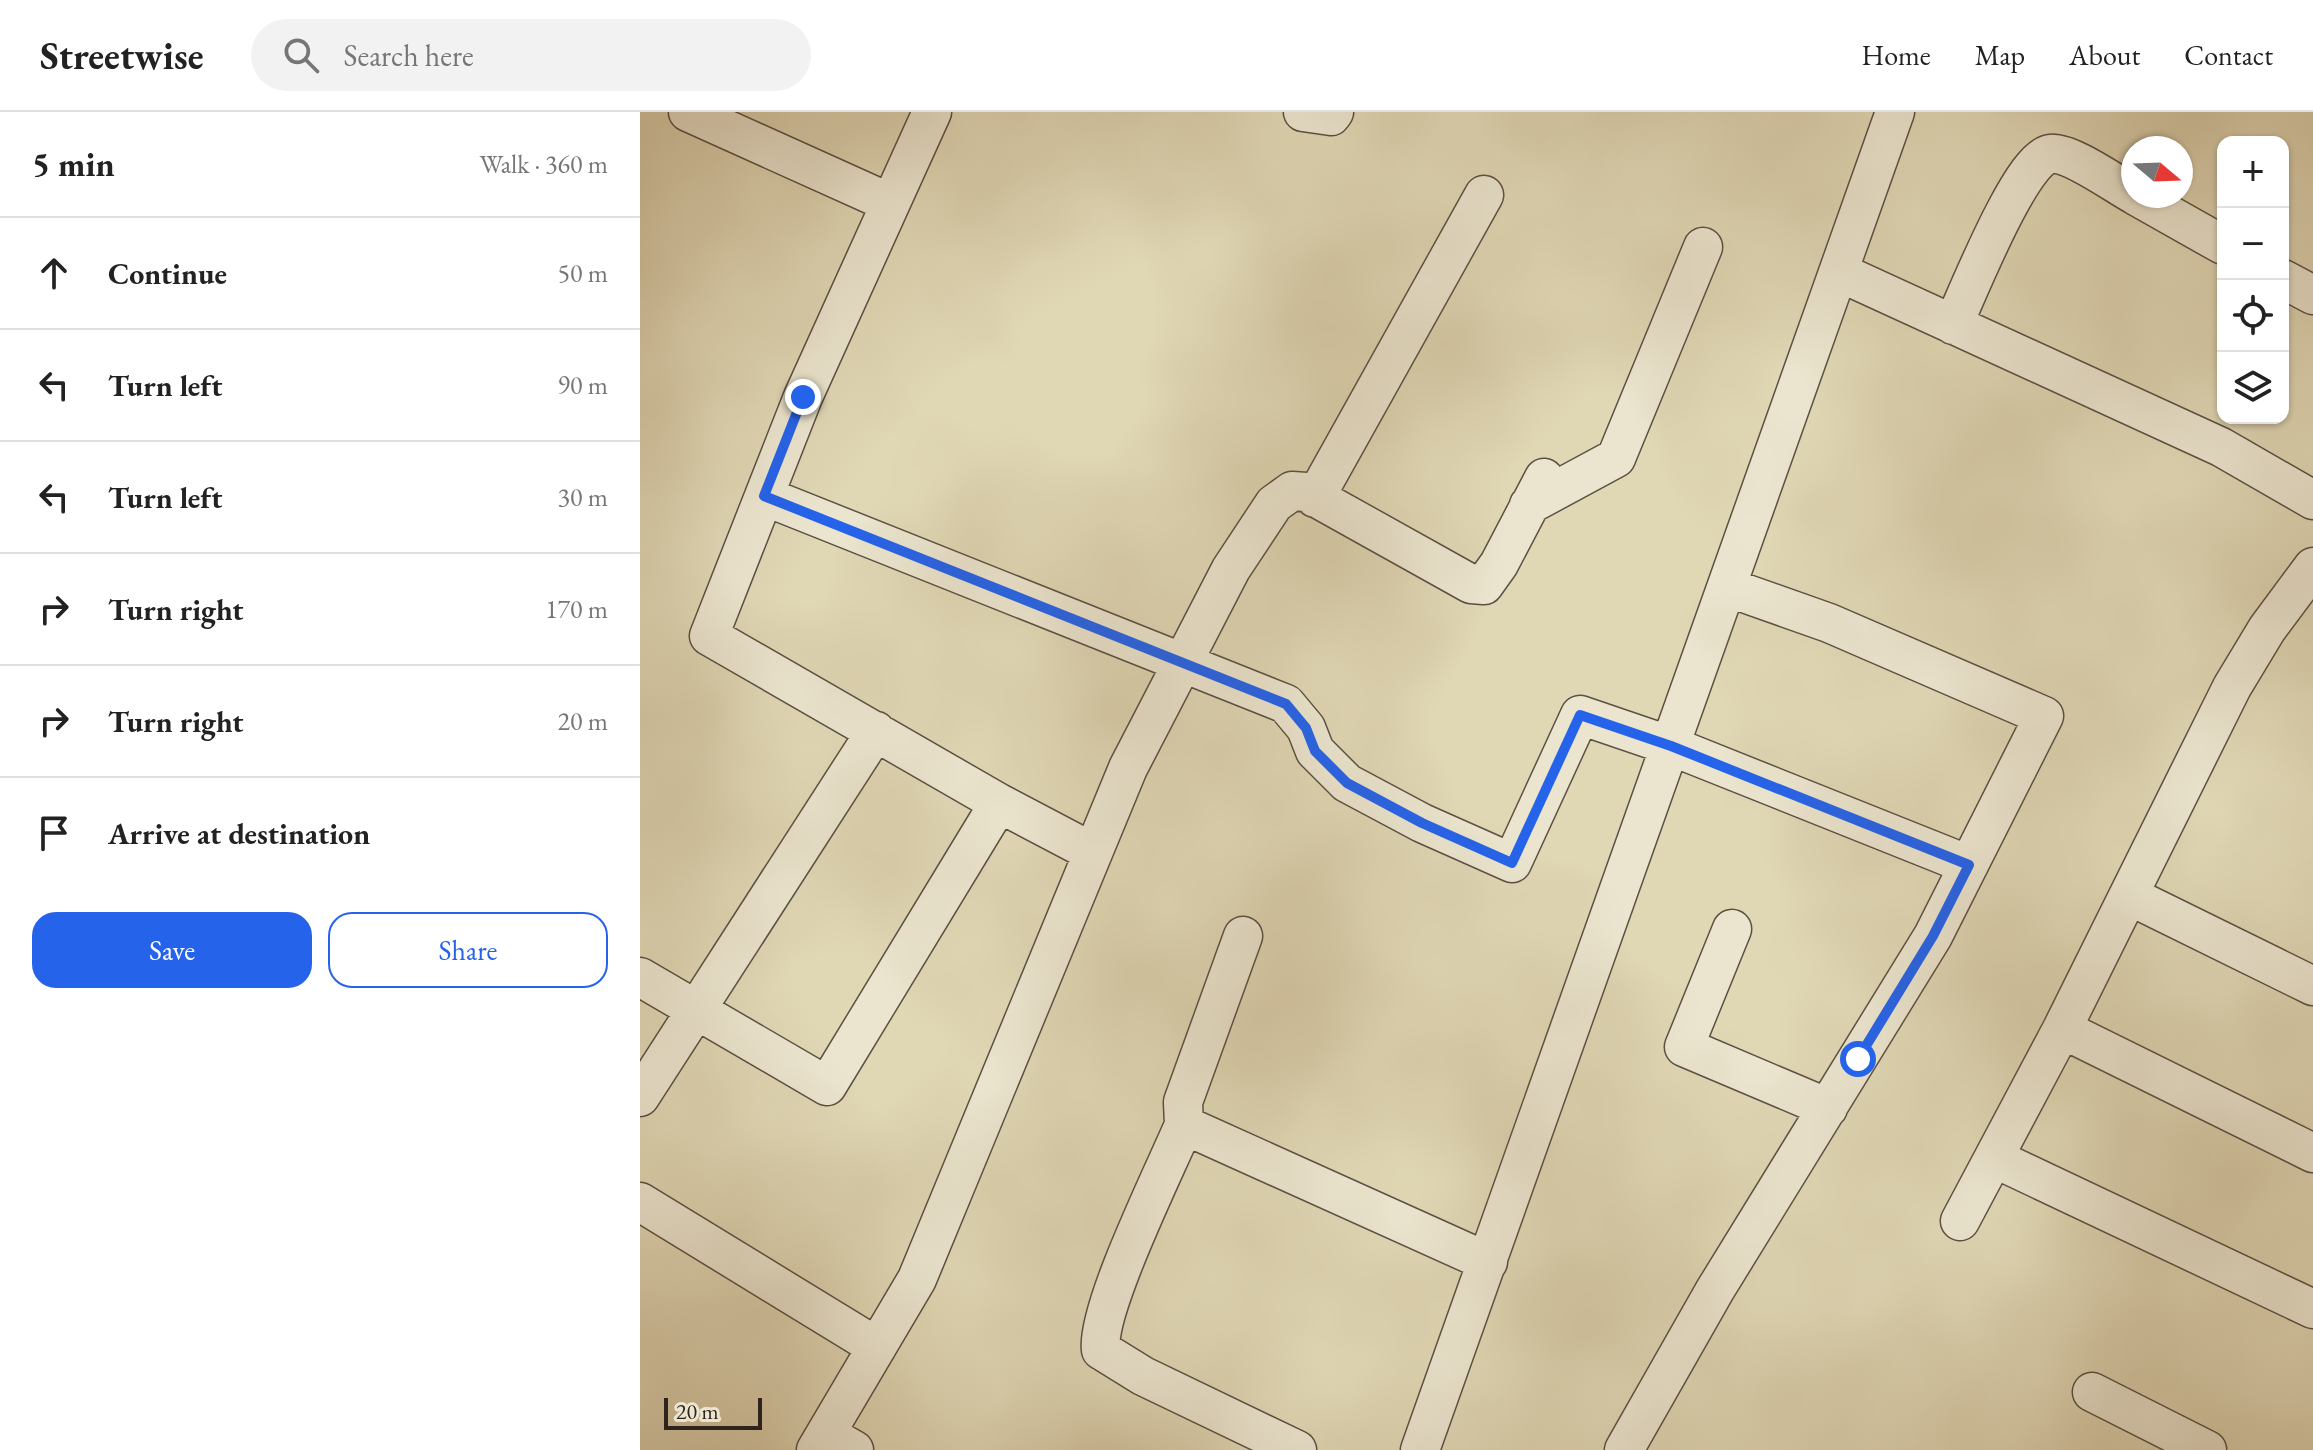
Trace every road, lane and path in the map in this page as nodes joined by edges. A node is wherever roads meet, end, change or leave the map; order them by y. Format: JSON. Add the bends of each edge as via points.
{"nodes":[{"id":1,"x":688,"y":112,"type":"edge"},
{"id":2,"x":932,"y":112,"type":"edge"},
{"id":3,"x":1303,"y":112,"type":"edge"},
{"id":4,"x":1334,"y":112,"type":"edge"},
{"id":5,"x":1895,"y":112,"type":"edge"},
{"id":6,"x":759,"y":126,"type":"edge"},
{"id":7,"x":2121,"y":188,"type":"edge"},
{"id":8,"x":1484,"y":195,"type":"dead end"},
{"id":9,"x":890,"y":203,"type":"junction"},
{"id":10,"x":2157,"y":208,"type":"edge"},
{"id":11,"x":2217,"y":242,"type":"edge"},
{"id":12,"x":1703,"y":247,"type":"dead end"},
{"id":13,"x":1839,"y":272,"type":"junction"},
{"id":14,"x":2285,"y":280,"type":"edge"},
{"id":15,"x":2313,"y":295,"type":"edge"},
{"id":16,"x":1953,"y":325,"type":"junction"},
{"id":17,"x":764,"y":496,"type":"junction"},
{"id":18,"x":1315,"y":498,"type":"junction"},
{"id":19,"x":2313,"y":500,"type":"edge"},
{"id":20,"x":2313,"y":567,"type":"edge"},
{"id":21,"x":1727,"y":587,"type":"junction"},
{"id":22,"x":1182,"y":663,"type":"junction"},
{"id":23,"x":876,"y":731,"type":"junction"},
{"id":24,"x":1671,"y":746,"type":"junction"},
{"id":25,"x":999,"y":803,"type":"junction"},
{"id":26,"x":1092,"y":852,"type":"junction"},
{"id":27,"x":1969,"y":865,"type":"junction"},
{"id":28,"x":2130,"y":896,"type":"junction"},
{"id":29,"x":1732,"y":929,"type":"dead end"},
{"id":30,"x":1243,"y":936,"type":"dead end"},
{"id":31,"x":640,"y":977,"type":"edge"},
{"id":32,"x":2313,"y":986,"type":"edge"},
{"id":33,"x":696,"y":1010,"type":"junction"},
{"id":34,"x":2062,"y":1029,"type":"junction"},
{"id":35,"x":640,"y":1097,"type":"edge"},
{"id":36,"x":1828,"y":1108,"type":"junction"},
{"id":37,"x":1184,"y":1125,"type":"junction"},
{"id":38,"x":2313,"y":1153,"type":"edge"},
{"id":39,"x":1994,"y":1158,"type":"junction"},
{"id":40,"x":640,"y":1202,"type":"edge"},
{"id":41,"x":1960,"y":1221,"type":"dead end"},
{"id":42,"x":1488,"y":1262,"type":"junction"},
{"id":43,"x":2313,"y":1309,"type":"edge"},
{"id":44,"x":877,"y":1347,"type":"junction"},
{"id":45,"x":2092,"y":1392,"type":"dead end"},
{"id":46,"x":832,"y":1445,"type":"edge"},
{"id":47,"x":1297,"y":1450,"type":"edge"},
{"id":48,"x":1420,"y":1450,"type":"edge"},
{"id":49,"x":1624,"y":1450,"type":"edge"},
{"id":50,"x":2207,"y":1450,"type":"edge"}],
"edges":[{"from":1,"to":6,"type":"street"},
{"from":2,"to":9,"type":"street"},
{"from":3,"to":4,"type":"street"},
{"from":5,"to":13,"type":"street"},
{"from":6,"to":9,"type":"street"},
{"from":7,"to":16,"type":"street","via":[[2066,157],[2049,154],[2034,161]]},
{"from":8,"to":18,"type":"street"},
{"from":9,"to":17,"type":"street"},
{"from":10,"to":11,"type":"street"},
{"from":12,"to":18,"type":"street","via":[[1616,458],[1536,492],[1484,585],[1471,584]]},
{"from":13,"to":16,"type":"street"},
{"from":13,"to":21,"type":"street"},
{"from":14,"to":15,"type":"street"},
{"from":16,"to":19,"type":"street","via":[[2221,447]]},
{"from":17,"to":22,"type":"street"},
{"from":17,"to":23,"type":"street","via":[[709,636]]},
{"from":18,"to":22,"type":"street","via":[[1292,491],[1274,504],[1231,569]]},
{"from":20,"to":28,"type":"street","via":[[2232,687]]},
{"from":21,"to":24,"type":"street"},
{"from":21,"to":27,"type":"street","via":[[1829,623],[2044,716]]},
{"from":22,"to":24,"type":"street","via":[[1286,704],[1306,728],[1315,751],[1347,783],[1512,863],[1580,715]]},
{"from":22,"to":26,"type":"street"},
{"from":23,"to":25,"type":"street"},
{"from":23,"to":33,"type":"street"},
{"from":24,"to":27,"type":"street"},
{"from":24,"to":42,"type":"street"},
{"from":25,"to":26,"type":"street"},
{"from":25,"to":33,"type":"street","via":[[827,1086]]},
{"from":26,"to":44,"type":"street","via":[[917,1279]]},
{"from":27,"to":36,"type":"street","via":[[1933,936]]},
{"from":28,"to":32,"type":"street"},
{"from":28,"to":34,"type":"street"},
{"from":29,"to":36,"type":"street","via":[[1684,1047]]},
{"from":30,"to":37,"type":"street","via":[[1183,1102]]},
{"from":31,"to":33,"type":"street"},
{"from":33,"to":35,"type":"street"},
{"from":34,"to":38,"type":"street"},
{"from":34,"to":39,"type":"street"},
{"from":36,"to":49,"type":"street"},
{"from":37,"to":42,"type":"street"},
{"from":37,"to":47,"type":"street","via":[[1109,1301],[1101,1350],[1143,1376]]},
{"from":39,"to":41,"type":"street"},
{"from":39,"to":43,"type":"street"},
{"from":40,"to":44,"type":"street"},
{"from":42,"to":48,"type":"street"},
{"from":44,"to":46,"type":"street"},
{"from":45,"to":50,"type":"street"}]}
